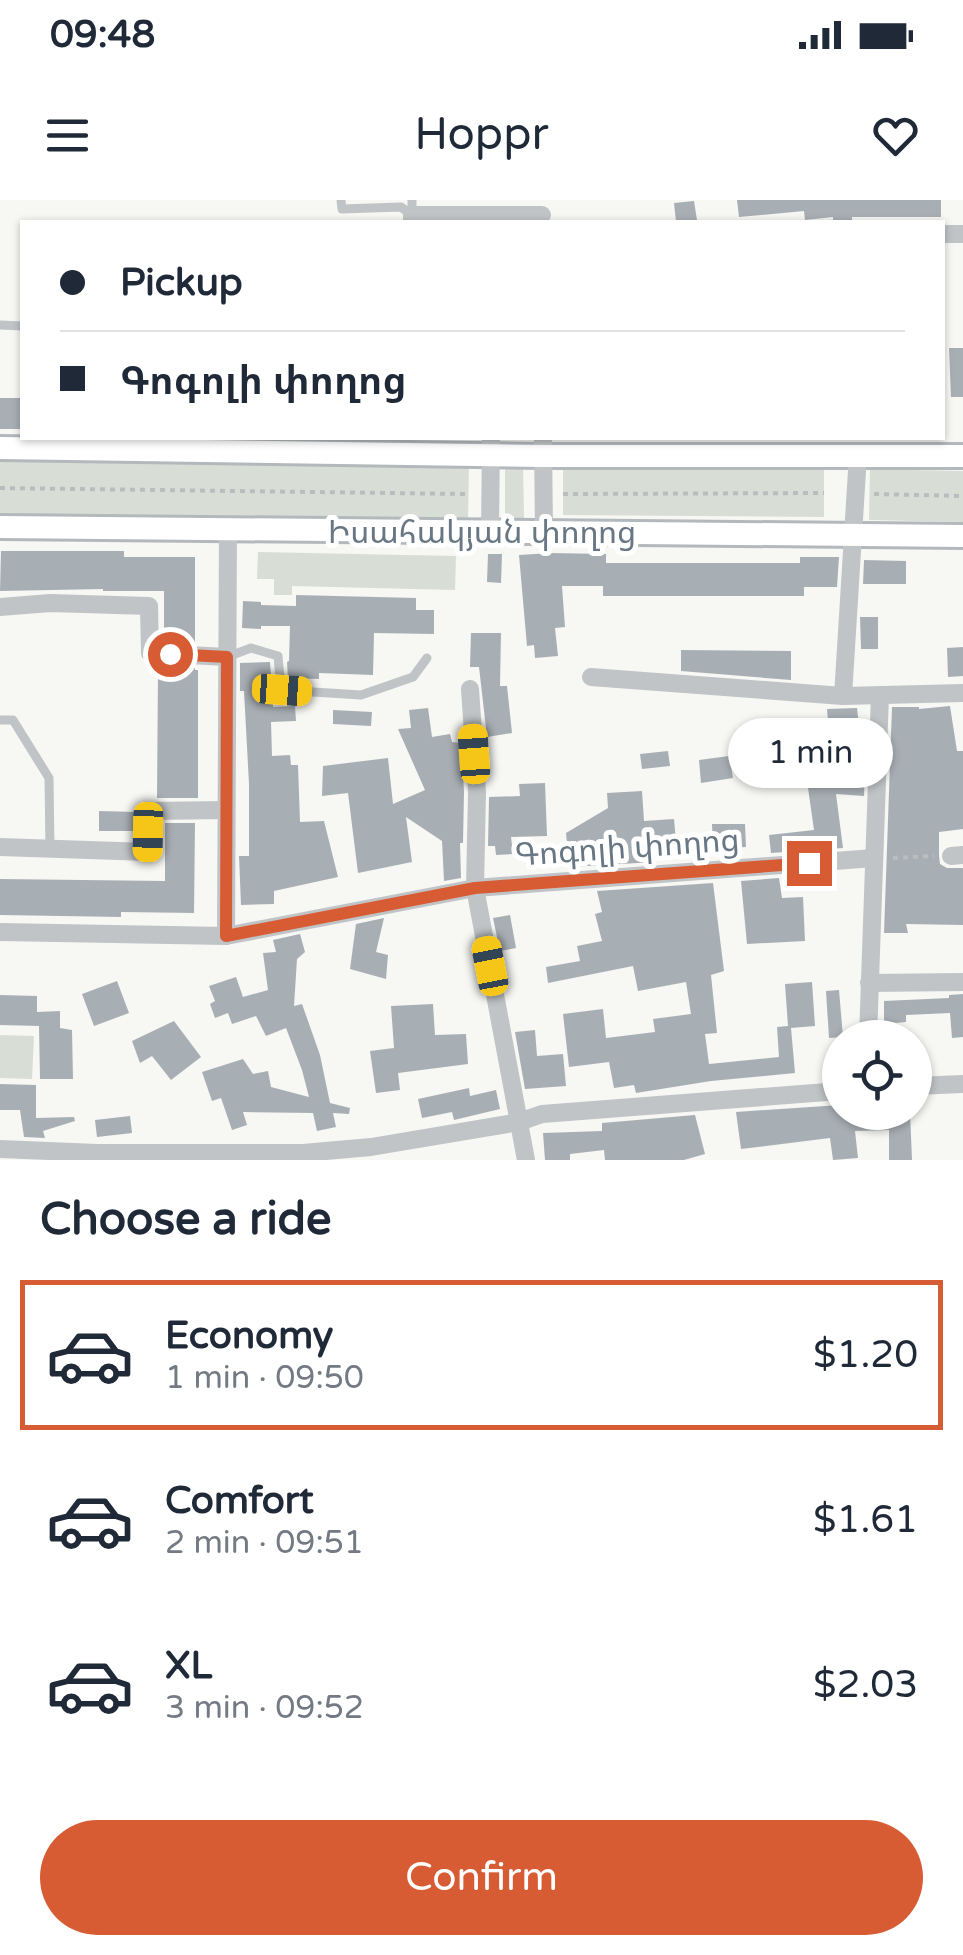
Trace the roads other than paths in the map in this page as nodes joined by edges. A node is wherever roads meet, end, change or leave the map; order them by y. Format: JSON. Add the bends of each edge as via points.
{"nodes":[{"id":1,"x":341,"y":205,"type":"edge"},
{"id":2,"x":491,"y":212,"type":"edge"},
{"id":3,"x":542,"y":212,"type":"edge"},
{"id":4,"x":412,"y":213,"type":"edge"},
{"id":5,"x":333,"y":445,"type":"edge"},
{"id":6,"x":491,"y":446,"type":"edge"},
{"id":7,"x":543,"y":446,"type":"edge"},
{"id":8,"x":890,"y":446,"type":"edge"},
{"id":9,"x":0,"y":448,"type":"edge"},
{"id":10,"x":858,"y":455,"type":"junction"},
{"id":11,"x":963,"y":456,"type":"edge"},
{"id":12,"x":0,"y":528,"type":"edge"},
{"id":13,"x":228,"y":530,"type":"junction"},
{"id":14,"x":490,"y":532,"type":"junction"},
{"id":15,"x":544,"y":532,"type":"junction"},
{"id":16,"x":853,"y":534,"type":"junction"},
{"id":17,"x":963,"y":536,"type":"edge"},
{"id":18,"x":0,"y":607,"type":"edge"},
{"id":19,"x":227,"y":657,"type":"junction"},
{"id":20,"x":427,"y":658,"type":"dead end"},
{"id":21,"x":591,"y":677,"type":"dead end"},
{"id":22,"x":470,"y":689,"type":"dead end"},
{"id":23,"x":963,"y":693,"type":"edge"},
{"id":24,"x":843,"y":696,"type":"junction"},
{"id":25,"x":880,"y":696,"type":"junction"},
{"id":26,"x":0,"y":720,"type":"edge"},
{"id":27,"x":226,"y":810,"type":"junction"},
{"id":28,"x":0,"y":847,"type":"edge"},
{"id":29,"x":50,"y":849,"type":"junction"},
{"id":30,"x":874,"y":858,"type":"junction"},
{"id":31,"x":475,"y":888,"type":"junction"},
{"id":32,"x":0,"y":932,"type":"edge"},
{"id":33,"x":226,"y":936,"type":"junction"},
{"id":34,"x":963,"y":982,"type":"edge"},
{"id":35,"x":870,"y":983,"type":"junction"},
{"id":36,"x":869,"y":1020,"type":"edge"},
{"id":37,"x":963,"y":1084,"type":"edge"},
{"id":38,"x":932,"y":1085,"type":"edge"},
{"id":39,"x":822,"y":1092,"type":"edge"},
{"id":40,"x":520,"y":1122,"type":"junction"},
{"id":41,"x":0,"y":1149,"type":"edge"},
{"id":42,"x":526,"y":1160,"type":"edge"}],
"edges":[{"from":1,"to":4,"type":"lane"},
{"from":2,"to":3,"type":"street"},
{"from":2,"to":4,"type":"street"},
{"from":5,"to":6,"type":"street"},
{"from":5,"to":9,"type":"street"},
{"from":6,"to":7,"type":"street"},
{"from":6,"to":14,"type":"street"},
{"from":7,"to":10,"type":"street"},
{"from":7,"to":15,"type":"street"},
{"from":8,"to":10,"type":"street"},
{"from":8,"to":11,"type":"street"},
{"from":10,"to":16,"type":"street"},
{"from":12,"to":13,"type":"street","name":"Իսահակյան փողոց"},
{"from":13,"to":14,"type":"street","name":"Իսահակյան փողոց"},
{"from":13,"to":19,"type":"street"},
{"from":14,"to":15,"type":"street","name":"Իսահակյան փողոց"},
{"from":15,"to":16,"type":"street","name":"Իսահակյան փողոց"},
{"from":16,"to":17,"type":"street","name":"Իսահակյան փողոց"},
{"from":16,"to":24,"type":"street"},
{"from":18,"to":19,"type":"street","via":[[148,606],[150,653]]},
{"from":19,"to":20,"type":"lane","via":[[250,648],[278,656],[282,690],[361,695],[413,677]]},
{"from":19,"to":27,"type":"street"},
{"from":21,"to":24,"type":"street"},
{"from":22,"to":31,"type":"street"},
{"from":23,"to":25,"type":"street"},
{"from":24,"to":25,"type":"street"},
{"from":25,"to":30,"type":"street"},
{"from":26,"to":29,"type":"lane","via":[[13,720],[49,778]]},
{"from":27,"to":29,"type":"street","via":[[149,811],[148,852]]},
{"from":27,"to":33,"type":"street"},
{"from":28,"to":29,"type":"street"},
{"from":30,"to":31,"type":"street","name":"Գոգոլի փողոց"},
{"from":30,"to":35,"type":"street"},
{"from":31,"to":33,"type":"street","name":"Գոգոլի փողոց"},
{"from":31,"to":40,"type":"street"},
{"from":32,"to":33,"type":"street","name":"Գոգոլի փողոց"},
{"from":34,"to":35,"type":"street"},
{"from":35,"to":36,"type":"street"},
{"from":37,"to":38,"type":"street"},
{"from":39,"to":40,"type":"street","via":[[542,1114]]},
{"from":40,"to":41,"type":"street","via":[[303,1153]]},
{"from":40,"to":42,"type":"street"}]}
